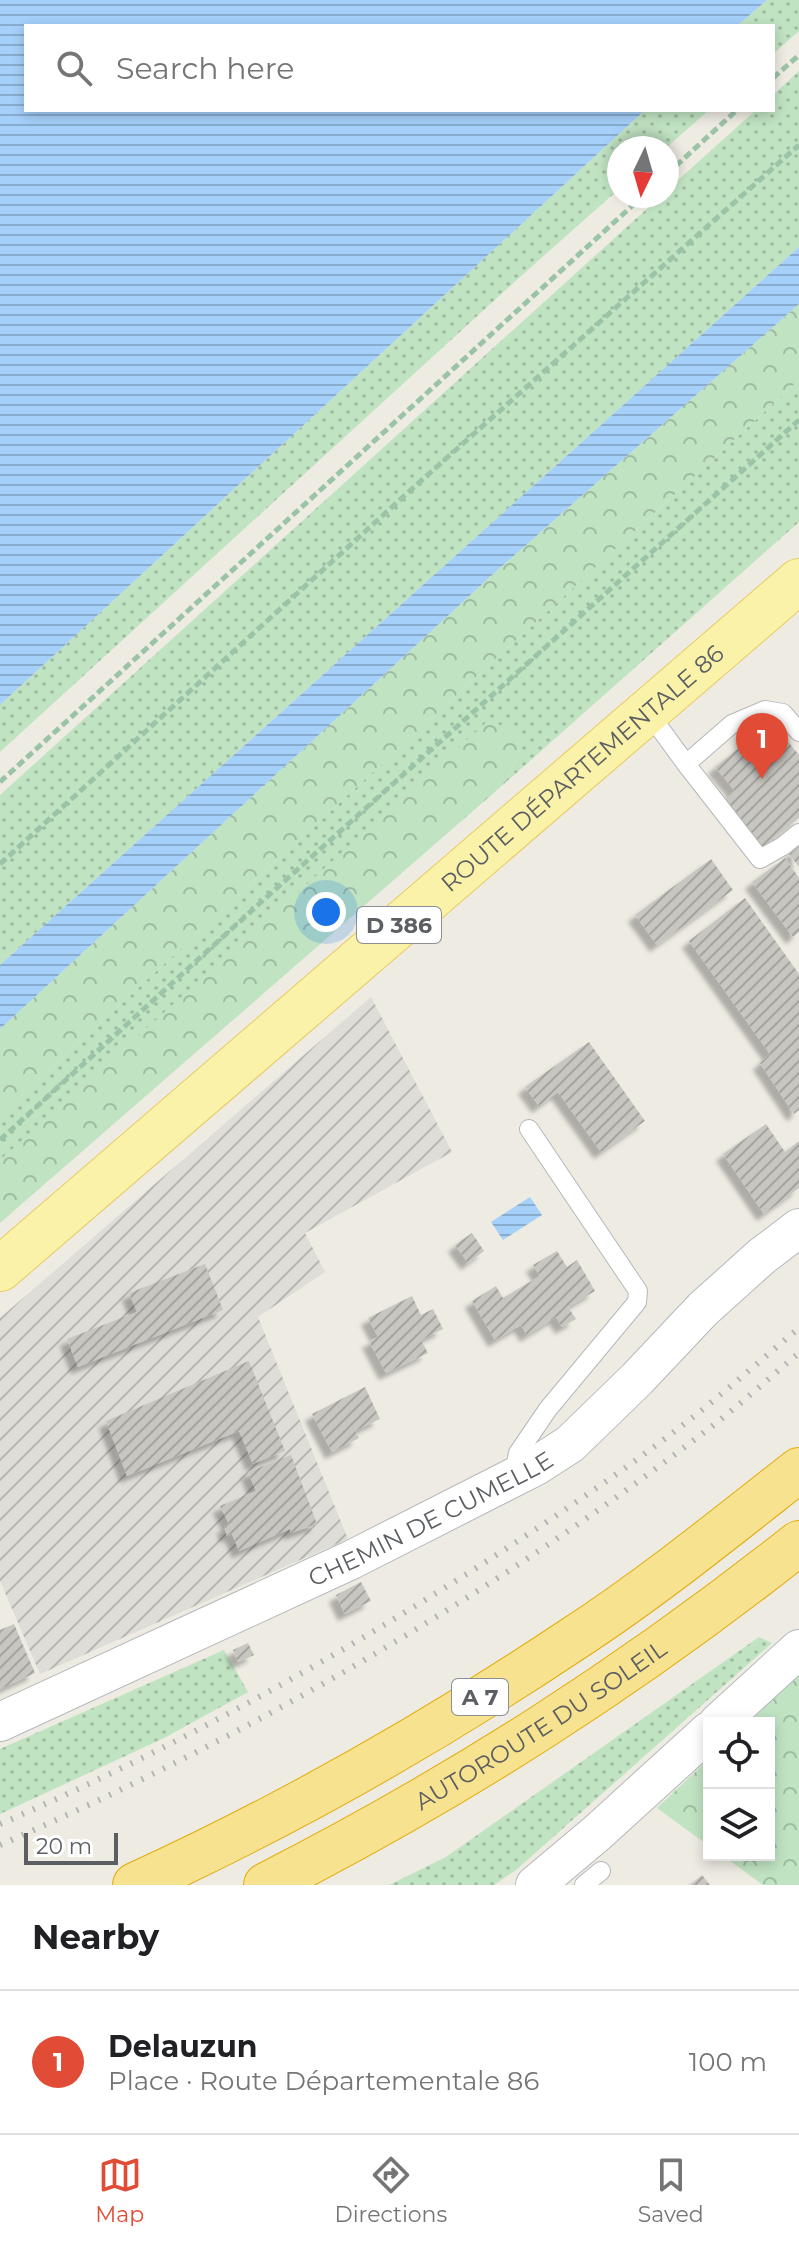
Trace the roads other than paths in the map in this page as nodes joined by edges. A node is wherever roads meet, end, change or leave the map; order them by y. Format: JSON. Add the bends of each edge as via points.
{"nodes":[{"id":1,"x":799,"y":581,"type":"edge"},
{"id":2,"x":648,"y":712,"type":"junction"},
{"id":3,"x":799,"y":732,"type":"edge"},
{"id":4,"x":686,"y":764,"type":"junction"},
{"id":5,"x":799,"y":833,"type":"edge"},
{"id":6,"x":529,"y":1129,"type":"dead end"},
{"id":7,"x":799,"y":1228,"type":"edge"},
{"id":8,"x":0,"y":1269,"type":"edge"},
{"id":9,"x":799,"y":1470,"type":"edge"},
{"id":10,"x":513,"y":1479,"type":"junction"},
{"id":11,"x":799,"y":1543,"type":"edge"},
{"id":12,"x":799,"y":1649,"type":"edge"},
{"id":13,"x":725,"y":1717,"type":"edge"},
{"id":14,"x":0,"y":1722,"type":"edge"},
{"id":15,"x":703,"y":1736,"type":"edge"},
{"id":16,"x":601,"y":1871,"type":"dead end"},
{"id":17,"x":135,"y":1885,"type":"edge"},
{"id":18,"x":266,"y":1885,"type":"edge"},
{"id":19,"x":535,"y":1885,"type":"edge"},
{"id":20,"x":584,"y":1885,"type":"edge"}],
"edges":[{"from":1,"to":2,"type":"main road","name":"ROUTE DÉPARTEMENTALE 86","number":"D 386"},
{"from":2,"to":4,"type":"lane"},
{"from":2,"to":8,"type":"main road","name":"ROUTE DÉPARTEMENTALE 86","number":"D 386"},
{"from":3,"to":4,"type":"lane","via":[[783,713],[765,710],[732,724]]},
{"from":4,"to":5,"type":"lane","via":[[760,859]]},
{"from":6,"to":10,"type":"lane","via":[[638,1291],[637,1302],[518,1453]]},
{"from":7,"to":10,"type":"street","name":"CHEMIN DE CUMELLE","via":[[703,1309],[570,1444]]},
{"from":9,"to":17,"type":"highway","number":"A 7","via":[[680,1564],[557,1649],[307,1800]]},
{"from":10,"to":14,"type":"street","name":"CHEMIN DE CUMELLE"},
{"from":11,"to":18,"type":"highway","name":"AUTOROUTE DU SOLEIL","number":"A 7","via":[[599,1692],[451,1785]]},
{"from":12,"to":13,"type":"street"},
{"from":15,"to":19,"type":"street"},
{"from":16,"to":20,"type":"lane"}]}
